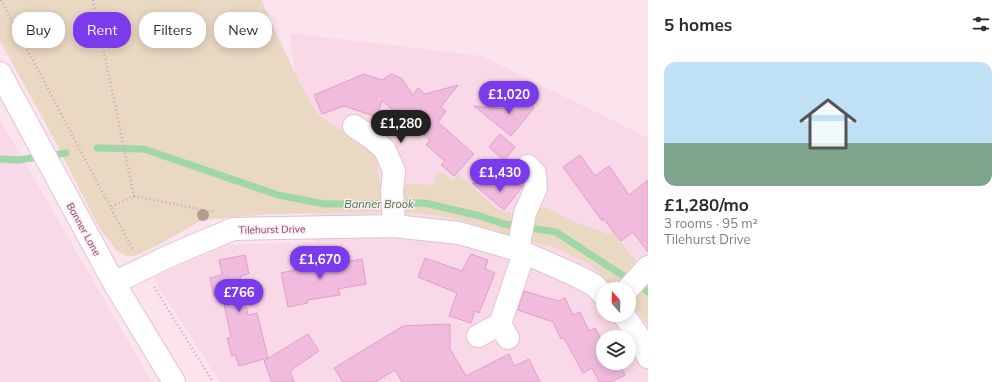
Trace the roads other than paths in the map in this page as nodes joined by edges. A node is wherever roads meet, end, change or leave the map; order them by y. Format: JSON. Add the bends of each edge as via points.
{"nodes":[{"id":1,"x":0,"y":73,"type":"edge"},
{"id":2,"x":354,"y":126,"type":"dead end"},
{"id":3,"x":528,"y":166,"type":"dead end"},
{"id":4,"x":393,"y":219,"type":"junction"},
{"id":5,"x":521,"y":248,"type":"junction"},
{"id":6,"x":114,"y":283,"type":"junction"},
{"id":7,"x":596,"y":287,"type":"edge"},
{"id":8,"x":629,"y":322,"type":"edge"},
{"id":9,"x":478,"y":336,"type":"dead end"},
{"id":10,"x":648,"y":357,"type":"edge"},
{"id":11,"x":174,"y":382,"type":"edge"}],
"edges":[{"from":1,"to":6,"type":"street","name":"Banner Lane"},
{"from":2,"to":4,"type":"street","via":[[385,150],[394,171]]},
{"from":3,"to":5,"type":"street","via":[[535,173],[536,188],[525,213]]},
{"from":4,"to":5,"type":"street","name":"Tilehurst Drive"},
{"from":4,"to":6,"type":"street","name":"Tilehurst Drive","via":[[233,230]]},
{"from":5,"to":7,"type":"street","name":"Tilehurst Drive"},
{"from":5,"to":9,"type":"street","via":[[504,331]]},
{"from":6,"to":11,"type":"street","name":"Banner Lane"},
{"from":8,"to":10,"type":"street","via":[[641,340]]}]}
